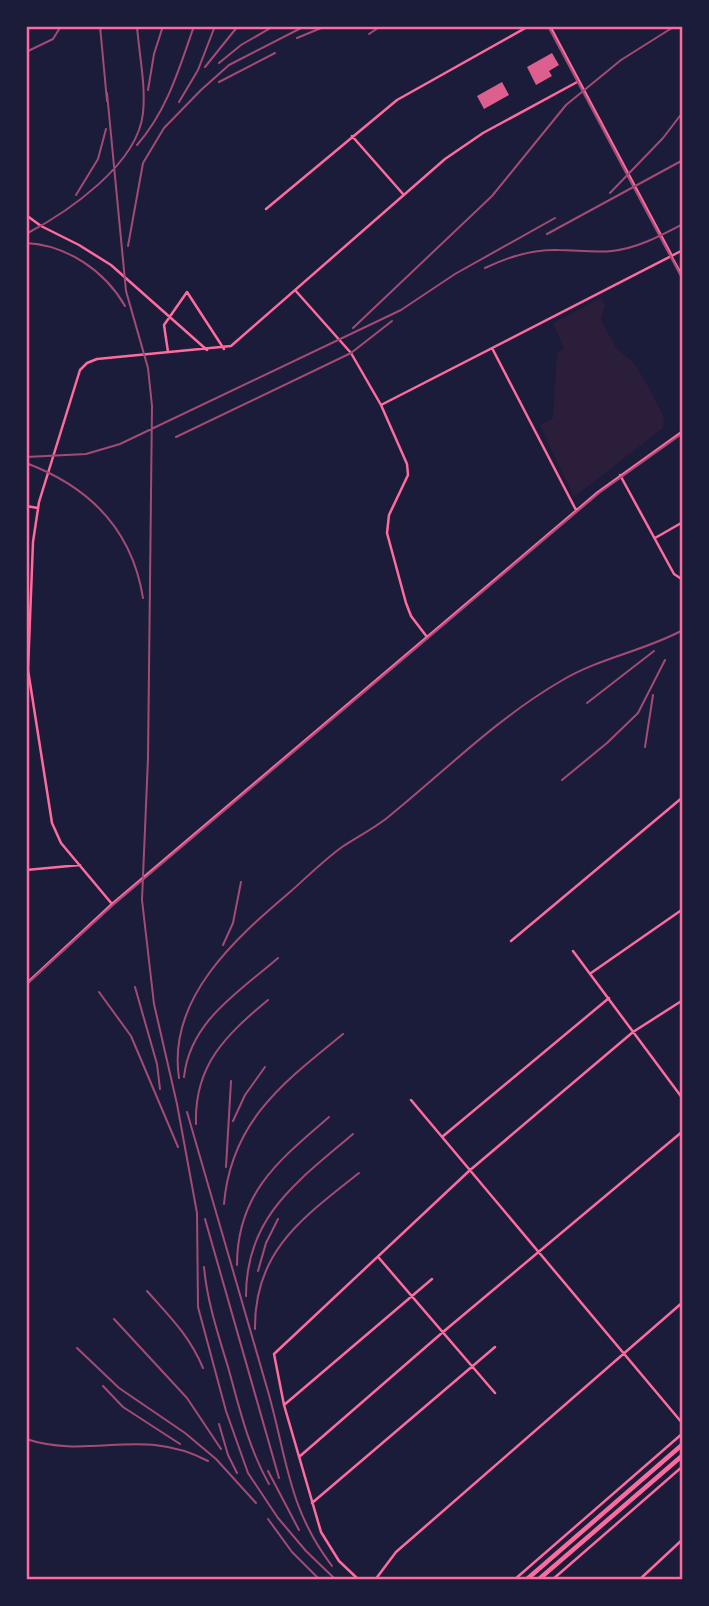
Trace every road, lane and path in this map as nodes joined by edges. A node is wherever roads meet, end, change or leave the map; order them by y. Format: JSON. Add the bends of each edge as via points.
{"nodes":[{"id":1,"x":529,"y":26,"type":"edge"},
{"id":2,"x":550,"y":26,"type":"edge"},
{"id":3,"x":579,"y":81,"type":"junction"},
{"id":4,"x":352,"y":136,"type":"junction"},
{"id":5,"x":402,"y":194,"type":"junction"},
{"id":6,"x":266,"y":209,"type":"dead end"},
{"id":7,"x":26,"y":215,"type":"edge"},
{"id":8,"x":683,"y":250,"type":"edge"},
{"id":9,"x":672,"y":256,"type":"junction"},
{"id":10,"x":683,"y":277,"type":"edge"},
{"id":11,"x":295,"y":290,"type":"junction"},
{"id":12,"x":169,"y":317,"type":"junction"},
{"id":13,"x":492,"y":348,"type":"junction"},
{"id":14,"x":224,"y":349,"type":"junction"},
{"id":15,"x":207,"y":350,"type":"junction"},
{"id":16,"x":168,"y":352,"type":"junction"},
{"id":17,"x":381,"y":405,"type":"junction"},
{"id":18,"x":683,"y":431,"type":"edge"},
{"id":19,"x":620,"y":475,"type":"junction"},
{"id":20,"x":26,"y":506,"type":"edge"},
{"id":21,"x":38,"y":508,"type":"junction"},
{"id":22,"x":576,"y":511,"type":"junction"},
{"id":23,"x":683,"y":522,"type":"edge"},
{"id":24,"x":654,"y":538,"type":"junction"},
{"id":25,"x":32,"y":566,"type":"junction"},
{"id":26,"x":26,"y":567,"type":"edge"},
{"id":27,"x":683,"y":580,"type":"edge"},
{"id":28,"x":427,"y":637,"type":"junction"},
{"id":29,"x":683,"y":797,"type":"edge"},
{"id":30,"x":80,"y":866,"type":"junction"},
{"id":31,"x":26,"y":870,"type":"edge"},
{"id":32,"x":112,"y":904,"type":"junction"},
{"id":33,"x":683,"y":909,"type":"edge"},
{"id":34,"x":511,"y":941,"type":"dead end"},
{"id":35,"x":573,"y":951,"type":"dead end"},
{"id":36,"x":590,"y":974,"type":"junction"},
{"id":37,"x":26,"y":984,"type":"edge"},
{"id":38,"x":609,"y":998,"type":"junction"},
{"id":39,"x":683,"y":1000,"type":"edge"},
{"id":40,"x":633,"y":1031,"type":"junction"},
{"id":41,"x":683,"y":1099,"type":"edge"},
{"id":42,"x":411,"y":1100,"type":"dead end"},
{"id":43,"x":683,"y":1131,"type":"edge"},
{"id":44,"x":441,"y":1138,"type":"junction"},
{"id":45,"x":469,"y":1171,"type":"junction"},
{"id":46,"x":538,"y":1252,"type":"junction"},
{"id":47,"x":379,"y":1258,"type":"junction"},
{"id":48,"x":432,"y":1279,"type":"dead end"},
{"id":49,"x":412,"y":1296,"type":"junction"},
{"id":50,"x":683,"y":1302,"type":"edge"},
{"id":51,"x":443,"y":1332,"type":"junction"},
{"id":52,"x":495,"y":1347,"type":"dead end"},
{"id":53,"x":622,"y":1353,"type":"junction"},
{"id":54,"x":472,"y":1366,"type":"junction"},
{"id":55,"x":495,"y":1393,"type":"dead end"},
{"id":56,"x":284,"y":1405,"type":"junction"},
{"id":57,"x":683,"y":1424,"type":"edge"},
{"id":58,"x":683,"y":1433,"type":"edge"},
{"id":59,"x":683,"y":1444,"type":"edge"},
{"id":60,"x":683,"y":1455,"type":"edge"},
{"id":61,"x":299,"y":1457,"type":"junction"},
{"id":62,"x":683,"y":1466,"type":"edge"},
{"id":63,"x":312,"y":1503,"type":"junction"},
{"id":64,"x":683,"y":1539,"type":"edge"},
{"id":65,"x":359,"y":1580,"type":"edge"},
{"id":66,"x":375,"y":1580,"type":"edge"},
{"id":67,"x":514,"y":1580,"type":"edge"},
{"id":68,"x":526,"y":1580,"type":"edge"},
{"id":69,"x":538,"y":1580,"type":"edge"},
{"id":70,"x":552,"y":1580,"type":"edge"},
{"id":71,"x":639,"y":1580,"type":"edge"}],
"edges":[{"from":1,"to":4,"type":"street","via":[[397,100]]},
{"from":2,"to":3,"type":"street"},
{"from":3,"to":5,"type":"street","via":[[457,149]]},
{"from":3,"to":9,"type":"street"},
{"from":4,"to":5,"type":"street"},
{"from":4,"to":6,"type":"street"},
{"from":5,"to":11,"type":"street"},
{"from":7,"to":12,"type":"street","via":[[111,265]]},
{"from":8,"to":9,"type":"street"},
{"from":9,"to":10,"type":"lane"},
{"from":9,"to":13,"type":"street"},
{"from":11,"to":14,"type":"street"},
{"from":11,"to":17,"type":"street","via":[[351,353]]},
{"from":12,"to":14,"type":"street","via":[[187,292]]},
{"from":12,"to":15,"type":"street"},
{"from":12,"to":16,"type":"street","via":[[164,325]]},
{"from":13,"to":17,"type":"street"},
{"from":13,"to":22,"type":"street"},
{"from":14,"to":15,"type":"street"},
{"from":15,"to":16,"type":"street"},
{"from":16,"to":21,"type":"street","via":[[97,359],[83,366]]},
{"from":17,"to":28,"type":"street","via":[[408,475],[389,515],[387,533],[411,617]]},
{"from":18,"to":19,"type":"street"},
{"from":19,"to":22,"type":"street"},
{"from":19,"to":24,"type":"street"},
{"from":20,"to":21,"type":"street"},
{"from":21,"to":25,"type":"street"},
{"from":22,"to":28,"type":"street"},
{"from":23,"to":24,"type":"street"},
{"from":24,"to":27,"type":"street","via":[[674,574]]},
{"from":25,"to":26,"type":"street"},
{"from":25,"to":30,"type":"street","via":[[28,670],[49,813],[58,837]]},
{"from":28,"to":32,"type":"street"},
{"from":29,"to":34,"type":"street"},
{"from":30,"to":31,"type":"street"},
{"from":30,"to":32,"type":"street"},
{"from":32,"to":37,"type":"street"},
{"from":33,"to":36,"type":"street"},
{"from":35,"to":36,"type":"street"},
{"from":36,"to":38,"type":"street"},
{"from":38,"to":40,"type":"street"},
{"from":38,"to":44,"type":"street"},
{"from":39,"to":40,"type":"street"},
{"from":40,"to":41,"type":"street"},
{"from":40,"to":45,"type":"street"},
{"from":42,"to":44,"type":"street"},
{"from":43,"to":46,"type":"street"},
{"from":44,"to":45,"type":"street"},
{"from":45,"to":46,"type":"street"},
{"from":45,"to":47,"type":"street"},
{"from":46,"to":51,"type":"street"},
{"from":46,"to":53,"type":"street"},
{"from":47,"to":49,"type":"street"},
{"from":47,"to":56,"type":"street","via":[[274,1354]]},
{"from":48,"to":49,"type":"street"},
{"from":49,"to":51,"type":"street"},
{"from":49,"to":56,"type":"street"},
{"from":50,"to":53,"type":"street"},
{"from":51,"to":54,"type":"street"},
{"from":51,"to":61,"type":"street"},
{"from":52,"to":54,"type":"street"},
{"from":53,"to":57,"type":"street"},
{"from":53,"to":66,"type":"street","via":[[396,1552]]},
{"from":54,"to":55,"type":"street"},
{"from":54,"to":63,"type":"street"},
{"from":56,"to":61,"type":"street"},
{"from":58,"to":67,"type":"street"},
{"from":59,"to":68,"type":"highway"},
{"from":60,"to":69,"type":"highway"},
{"from":61,"to":63,"type":"street"},
{"from":62,"to":70,"type":"street"},
{"from":63,"to":65,"type":"street","via":[[320,1532],[339,1561]]},
{"from":64,"to":71,"type":"street"}]}
